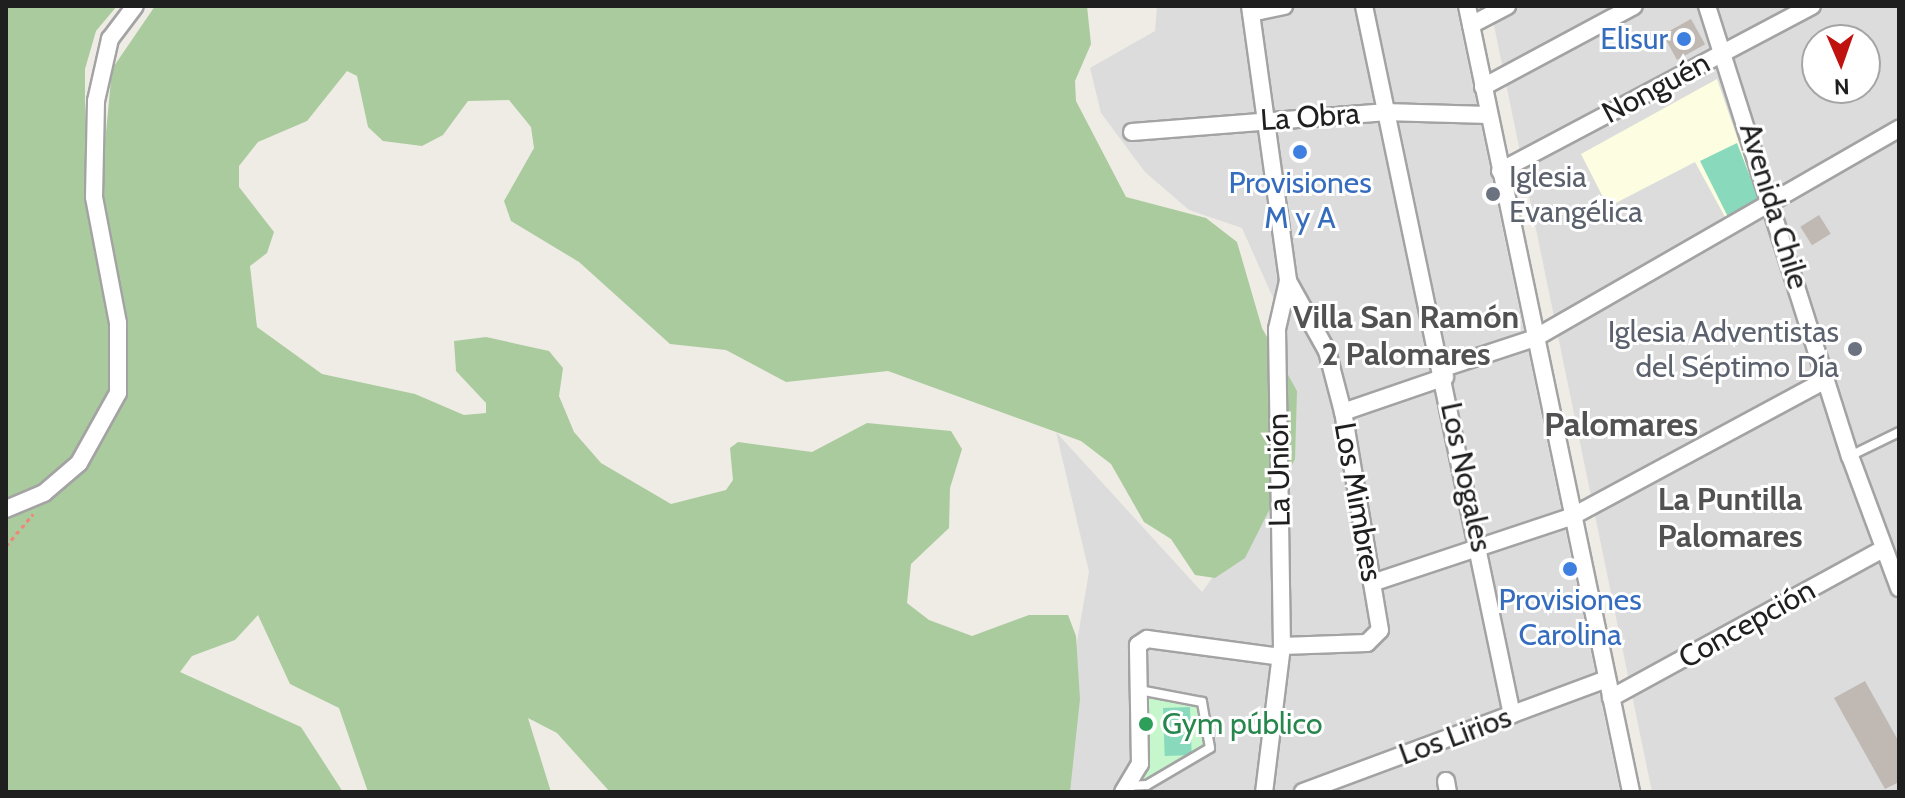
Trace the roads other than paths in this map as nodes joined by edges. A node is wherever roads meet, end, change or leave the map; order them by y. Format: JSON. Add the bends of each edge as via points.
{"nodes":[{"id":1,"x":135,"y":6,"type":"edge"},
{"id":2,"x":1284,"y":6,"type":"edge"},
{"id":3,"x":1364,"y":6,"type":"edge"},
{"id":4,"x":1467,"y":6,"type":"edge"},
{"id":5,"x":1507,"y":6,"type":"edge"},
{"id":6,"x":1634,"y":6,"type":"edge"},
{"id":7,"x":1707,"y":6,"type":"edge"},
{"id":8,"x":1812,"y":6,"type":"edge"},
{"id":9,"x":1250,"y":9,"type":"edge"},
{"id":10,"x":1471,"y":25,"type":"junction"},
{"id":11,"x":1725,"y":52,"type":"junction"},
{"id":12,"x":1483,"y":87,"type":"junction"},
{"id":13,"x":1384,"y":112,"type":"junction"},
{"id":14,"x":1489,"y":115,"type":"junction"},
{"id":15,"x":1269,"y":119,"type":"junction"},
{"id":16,"x":1899,"y":129,"type":"edge"},
{"id":17,"x":1132,"y":132,"type":"dead end"},
{"id":18,"x":1500,"y":171,"type":"junction"},
{"id":19,"x":1775,"y":206,"type":"junction"},
{"id":20,"x":1288,"y":281,"type":"junction"},
{"id":21,"x":1535,"y":338,"type":"junction"},
{"id":22,"x":1444,"y":372,"type":"junction"},
{"id":23,"x":1826,"y":380,"type":"junction"},
{"id":24,"x":1343,"y":412,"type":"junction"},
{"id":25,"x":1899,"y":432,"type":"edge"},
{"id":26,"x":1850,"y":456,"type":"junction"},
{"id":27,"x":6,"y":509,"type":"edge"},
{"id":28,"x":1573,"y":516,"type":"junction"},
{"id":29,"x":1482,"y":549,"type":"junction"},
{"id":30,"x":1883,"y":549,"type":"junction"},
{"id":31,"x":1372,"y":583,"type":"junction"},
{"id":32,"x":1899,"y":588,"type":"edge"},
{"id":33,"x":1278,"y":651,"type":"junction"},
{"id":34,"x":1607,"y":679,"type":"junction"},
{"id":35,"x":1136,"y":689,"type":"junction"},
{"id":36,"x":1611,"y":698,"type":"junction"},
{"id":37,"x":1512,"y":715,"type":"junction"},
{"id":38,"x":1125,"y":789,"type":"edge"},
{"id":39,"x":1264,"y":792,"type":"edge"},
{"id":40,"x":1303,"y":792,"type":"edge"},
{"id":41,"x":1631,"y":792,"type":"edge"}],
"edges":[{"from":1,"to":27,"type":"street","via":[[105,52],[96,101],[94,206],[118,323],[120,380],[89,449],[44,493]]},
{"from":2,"to":9,"type":"street"},
{"from":3,"to":13,"type":"street","name":"Los Nogales"},
{"from":4,"to":10,"type":"street"},
{"from":5,"to":10,"type":"street"},
{"from":6,"to":12,"type":"street"},
{"from":7,"to":11,"type":"street","name":"Avenida Chile"},
{"from":8,"to":11,"type":"street","name":"Nonguén"},
{"from":9,"to":15,"type":"street","name":"La Unión"},
{"from":10,"to":12,"type":"street"},
{"from":11,"to":18,"type":"street","name":"Nonguén"},
{"from":11,"to":19,"type":"street","name":"Avenida Chile"},
{"from":12,"to":14,"type":"street"},
{"from":13,"to":14,"type":"street","name":"La Obra"},
{"from":13,"to":15,"type":"street","name":"La Obra"},
{"from":13,"to":22,"type":"street","name":"Los Nogales"},
{"from":14,"to":18,"type":"street"},
{"from":15,"to":17,"type":"street","name":"La Obra"},
{"from":15,"to":20,"type":"street","name":"La Unión"},
{"from":16,"to":19,"type":"street"},
{"from":18,"to":21,"type":"street"},
{"from":19,"to":21,"type":"street"},
{"from":19,"to":23,"type":"street","name":"Avenida Chile"},
{"from":20,"to":24,"type":"street","name":"Los Mimbres","via":[[1327,351]]},
{"from":20,"to":33,"type":"street","name":"La Unión","via":[[1277,329]]},
{"from":21,"to":22,"type":"street"},
{"from":21,"to":28,"type":"street"},
{"from":22,"to":24,"type":"street"},
{"from":22,"to":29,"type":"street","name":"Los Nogales"},
{"from":23,"to":26,"type":"street","name":"Avenida Chile"},
{"from":23,"to":28,"type":"street"},
{"from":24,"to":31,"type":"street","name":"Los Mimbres"},
{"from":25,"to":26,"type":"lane"},
{"from":26,"to":30,"type":"street","name":"Avenida Chile"},
{"from":28,"to":29,"type":"street"},
{"from":28,"to":34,"type":"street"},
{"from":29,"to":31,"type":"street"},
{"from":29,"to":37,"type":"street","name":"Los Nogales"},
{"from":30,"to":32,"type":"street","name":"Avenida Chile"},
{"from":30,"to":36,"type":"street","name":"Concepción"},
{"from":31,"to":33,"type":"street","name":"Los Mimbres","via":[[1376,640]]},
{"from":33,"to":35,"type":"street","via":[[1147,639],[1138,645]]},
{"from":33,"to":39,"type":"street","name":"La Unión"},
{"from":34,"to":36,"type":"street"},
{"from":34,"to":37,"type":"street","name":"Los Lirios"},
{"from":35,"to":38,"type":"street","via":[[1140,764]]},
{"from":35,"to":38,"type":"lane","via":[[1202,702],[1210,748],[1147,785]]},
{"from":36,"to":41,"type":"street"},
{"from":37,"to":40,"type":"street","name":"Los Lirios"}]}
